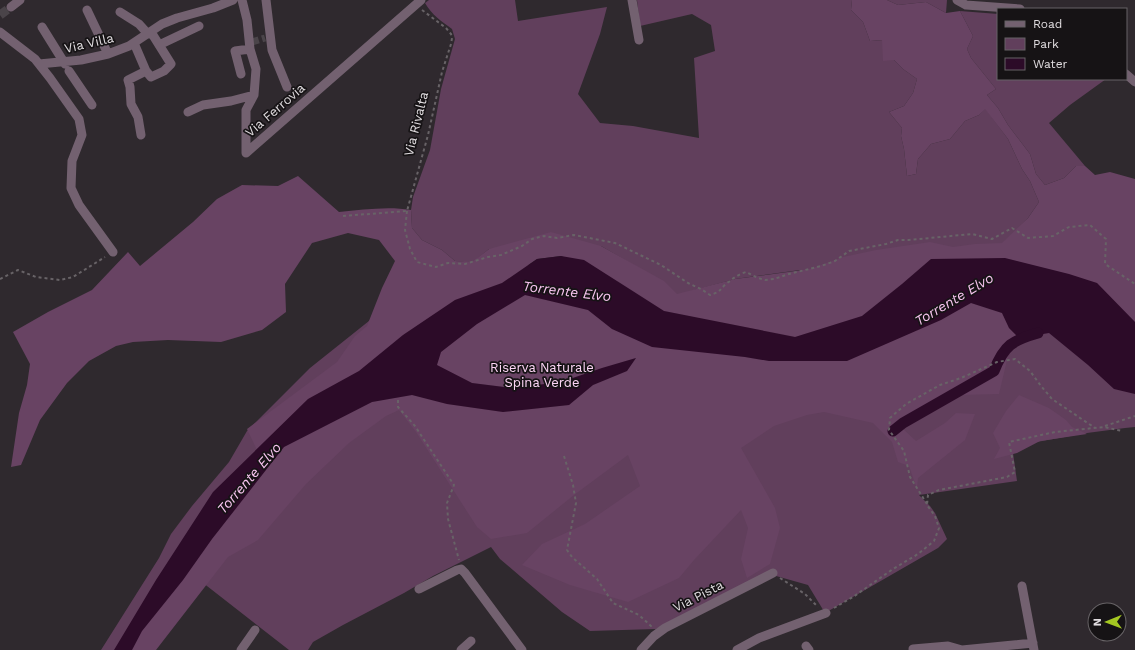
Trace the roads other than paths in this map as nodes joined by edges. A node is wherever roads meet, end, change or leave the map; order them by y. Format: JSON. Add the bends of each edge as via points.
{"nodes":[{"id":1,"x":20,"y":0,"type":"edge"},
{"id":2,"x":233,"y":0,"type":"edge"},
{"id":3,"x":242,"y":0,"type":"edge"},
{"id":4,"x":266,"y":0,"type":"edge"},
{"id":5,"x":632,"y":0,"type":"edge"},
{"id":6,"x":957,"y":0,"type":"edge"},
{"id":7,"x":415,"y":2,"type":"edge"},
{"id":8,"x":212,"y":4,"type":"edge"},
{"id":9,"x":11,"y":7,"type":"tunnel mouth"},
{"id":10,"x":1006,"y":8,"type":"edge"},
{"id":11,"x":87,"y":10,"type":"dead end"},
{"id":12,"x":120,"y":12,"type":"dead end"},
{"id":13,"x":199,"y":26,"type":"dead end"},
{"id":14,"x":42,"y":27,"type":"dead end"},
{"id":15,"x":0,"y":32,"type":"edge"},
{"id":16,"x":149,"y":33,"type":"junction"},
{"id":17,"x":639,"y":40,"type":"dead end"},
{"id":18,"x":134,"y":43,"type":"junction"},
{"id":19,"x":159,"y":45,"type":"junction"},
{"id":20,"x":250,"y":49,"type":"junction"},
{"id":21,"x":108,"y":54,"type":"junction"},
{"id":22,"x":39,"y":64,"type":"junction"},
{"id":23,"x":66,"y":66,"type":"junction"},
{"id":24,"x":146,"y":71,"type":"junction"},
{"id":25,"x":241,"y":74,"type":"dead end"},
{"id":26,"x":1127,"y":75,"type":"edge"},
{"id":27,"x":1135,"y":82,"type":"edge"},
{"id":28,"x":287,"y":86,"type":"dead end"},
{"id":29,"x":254,"y":95,"type":"junction"},
{"id":30,"x":92,"y":105,"type":"dead end"},
{"id":31,"x":188,"y":112,"type":"dead end"},
{"id":32,"x":141,"y":135,"type":"dead end"},
{"id":33,"x":113,"y":252,"type":"road end"},
{"id":34,"x":773,"y":573,"type":"road end"},
{"id":35,"x":1022,"y":586,"type":"dead end"},
{"id":36,"x":419,"y":589,"type":"dead end"},
{"id":37,"x":826,"y":613,"type":"road end"},
{"id":38,"x":255,"y":630,"type":"dead end"},
{"id":39,"x":471,"y":641,"type":"dead end"},
{"id":40,"x":1033,"y":647,"type":"edge"},
{"id":41,"x":913,"y":649,"type":"dead end"},
{"id":42,"x":241,"y":650,"type":"edge"},
{"id":43,"x":461,"y":650,"type":"edge"},
{"id":44,"x":522,"y":650,"type":"edge"},
{"id":45,"x":641,"y":650,"type":"edge"},
{"id":46,"x":737,"y":650,"type":"edge"},
{"id":47,"x":962,"y":650,"type":"edge"}],
"edges":[{"from":1,"to":9,"type":"street"},
{"from":2,"to":8,"type":"street","name":"Via Villa"},
{"from":3,"to":20,"type":"street","name":"Via Ferrovia"},
{"from":4,"to":28,"type":"street","via":[[272,50]]},
{"from":5,"to":17,"type":"street"},
{"from":6,"to":10,"type":"street","via":[[966,5]]},
{"from":7,"to":29,"type":"street","name":"Via Ferrovia","via":[[246,153],[246,110]]},
{"from":8,"to":16,"type":"street","name":"Via Villa","via":[[162,24]]},
{"from":11,"to":21,"type":"street"},
{"from":12,"to":16,"type":"street"},
{"from":13,"to":19,"type":"street"},
{"from":14,"to":23,"type":"street"},
{"from":15,"to":22,"type":"street"},
{"from":16,"to":18,"type":"street","name":"Via Villa"},
{"from":16,"to":19,"type":"street"},
{"from":18,"to":21,"type":"street","name":"Via Villa"},
{"from":18,"to":24,"type":"street"},
{"from":19,"to":24,"type":"street","via":[[171,64],[164,71],[151,77]]},
{"from":20,"to":25,"type":"street","via":[[236,52]]},
{"from":20,"to":29,"type":"street","name":"Via Ferrovia","via":[[256,69]]},
{"from":21,"to":23,"type":"street","name":"Via Villa"},
{"from":22,"to":23,"type":"street","name":"Via Villa"},
{"from":22,"to":33,"type":"street","via":[[79,119],[82,135],[72,161],[71,188],[79,205]]},
{"from":23,"to":30,"type":"street"},
{"from":24,"to":32,"type":"street","via":[[128,80],[131,104],[138,117]]},
{"from":26,"to":27,"type":"street"},
{"from":29,"to":31,"type":"street","via":[[203,105]]},
{"from":34,"to":45,"type":"street","name":"Via Pista","via":[[677,621],[659,632]]},
{"from":35,"to":40,"type":"street"},
{"from":36,"to":44,"type":"street","via":[[461,569]]},
{"from":37,"to":46,"type":"street","via":[[759,638]]},
{"from":38,"to":42,"type":"street"},
{"from":39,"to":43,"type":"street"},
{"from":40,"to":47,"type":"street"},
{"from":41,"to":47,"type":"street","via":[[948,646]]}]}
